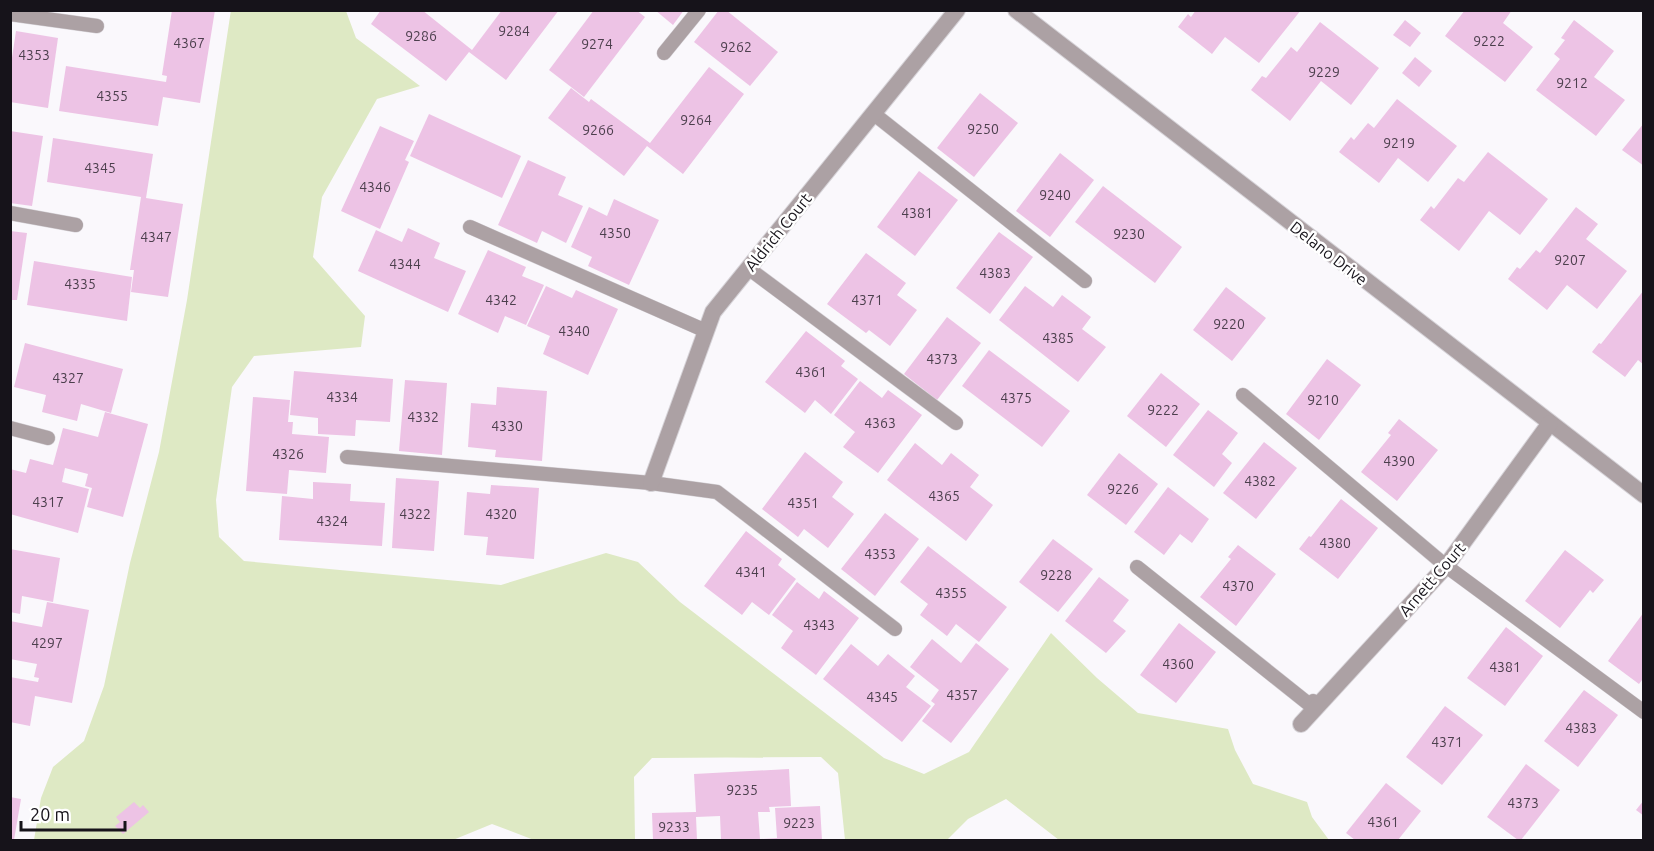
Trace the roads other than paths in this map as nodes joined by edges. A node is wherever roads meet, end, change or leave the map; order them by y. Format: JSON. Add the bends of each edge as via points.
{"nodes":[{"id":1,"x":699,"y":10,"type":"edge"},
{"id":2,"x":957,"y":10,"type":"edge"},
{"id":3,"x":1016,"y":10,"type":"edge"},
{"id":4,"x":10,"y":14,"type":"edge"},
{"id":5,"x":97,"y":26,"type":"dead end"},
{"id":6,"x":664,"y":53,"type":"dead end"},
{"id":7,"x":874,"y":114,"type":"junction"},
{"id":8,"x":10,"y":213,"type":"edge"},
{"id":9,"x":76,"y":225,"type":"dead end"},
{"id":10,"x":470,"y":227,"type":"dead end"},
{"id":11,"x":748,"y":268,"type":"junction"},
{"id":12,"x":1085,"y":281,"type":"dead end"},
{"id":13,"x":706,"y":331,"type":"junction"},
{"id":14,"x":1243,"y":395,"type":"dead end"},
{"id":15,"x":956,"y":423,"type":"dead end"},
{"id":16,"x":1550,"y":423,"type":"junction"},
{"id":17,"x":10,"y":428,"type":"edge"},
{"id":18,"x":48,"y":438,"type":"dead end"},
{"id":19,"x":347,"y":457,"type":"dead end"},
{"id":20,"x":651,"y":483,"type":"junction"},
{"id":21,"x":1644,"y":495,"type":"edge"},
{"id":22,"x":1446,"y":566,"type":"junction"},
{"id":23,"x":1137,"y":567,"type":"dead end"},
{"id":24,"x":895,"y":628,"type":"dead end"},
{"id":25,"x":1314,"y":705,"type":"junction"},
{"id":26,"x":1644,"y":712,"type":"edge"},
{"id":27,"x":1301,"y":724,"type":"dead end"}],
"edges":[{"from":1,"to":6,"type":"lane"},
{"from":2,"to":7,"type":"street","name":"Aldrich Court"},
{"from":3,"to":16,"type":"street","name":"Delano Drive"},
{"from":4,"to":5,"type":"lane"},
{"from":7,"to":11,"type":"street","name":"Aldrich Court"},
{"from":7,"to":12,"type":"lane"},
{"from":8,"to":9,"type":"lane"},
{"from":10,"to":13,"type":"lane"},
{"from":11,"to":13,"type":"street","name":"Aldrich Court","via":[[713,312]]},
{"from":11,"to":15,"type":"lane"},
{"from":13,"to":20,"type":"street","name":"Aldrich Court"},
{"from":14,"to":22,"type":"lane"},
{"from":16,"to":21,"type":"street","name":"Delano Drive"},
{"from":16,"to":22,"type":"street","name":"Arnett Court"},
{"from":17,"to":18,"type":"lane"},
{"from":19,"to":20,"type":"lane"},
{"from":20,"to":24,"type":"lane","via":[[717,492]]},
{"from":22,"to":25,"type":"street","name":"Arnett Court"},
{"from":22,"to":26,"type":"lane"},
{"from":23,"to":25,"type":"lane"},
{"from":25,"to":27,"type":"street","name":"Arnett Court"}]}
